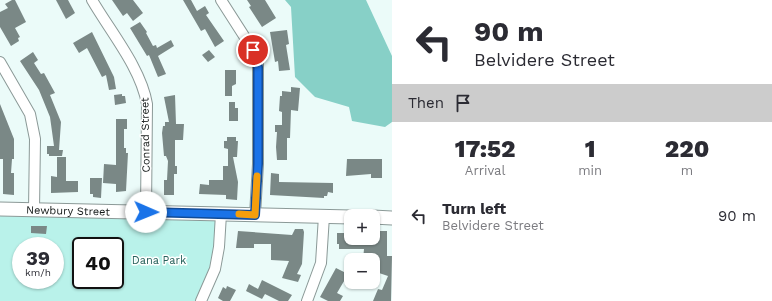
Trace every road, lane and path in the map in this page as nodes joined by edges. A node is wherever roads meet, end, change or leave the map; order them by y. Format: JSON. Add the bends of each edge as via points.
{"nodes":[{"id":1,"x":92,"y":0,"type":"edge"},
{"id":2,"x":221,"y":0,"type":"edge"},
{"id":3,"x":0,"y":62,"type":"edge"},
{"id":4,"x":0,"y":209,"type":"edge"},
{"id":5,"x":34,"y":210,"type":"junction"},
{"id":6,"x":146,"y":212,"type":"junction"},
{"id":7,"x":221,"y":214,"type":"junction"},
{"id":8,"x":255,"y":215,"type":"junction"},
{"id":9,"x":324,"y":216,"type":"junction"},
{"id":10,"x":344,"y":217,"type":"edge"},
{"id":11,"x":380,"y":217,"type":"edge"},
{"id":12,"x":392,"y":218,"type":"edge"},
{"id":13,"x":201,"y":301,"type":"edge"},
{"id":14,"x":307,"y":301,"type":"edge"}],
"edges":[{"from":1,"to":6,"type":"street","name":"Conrad Street","via":[[126,55],[145,93]]},
{"from":2,"to":8,"type":"street","via":[[258,62]]},
{"from":3,"to":5,"type":"street","via":[[30,114],[35,139]]},
{"from":4,"to":5,"type":"street","name":"Newbury Street"},
{"from":5,"to":6,"type":"street","name":"Newbury Street"},
{"from":6,"to":7,"type":"street","name":"Newbury Street"},
{"from":7,"to":8,"type":"street","name":"Newbury Street"},
{"from":7,"to":13,"type":"street","via":[[215,269]]},
{"from":8,"to":9,"type":"street","name":"Newbury Street"},
{"from":9,"to":10,"type":"street","name":"Newbury Street"},
{"from":9,"to":14,"type":"street","via":[[320,263]]},
{"from":11,"to":12,"type":"street"}]}
